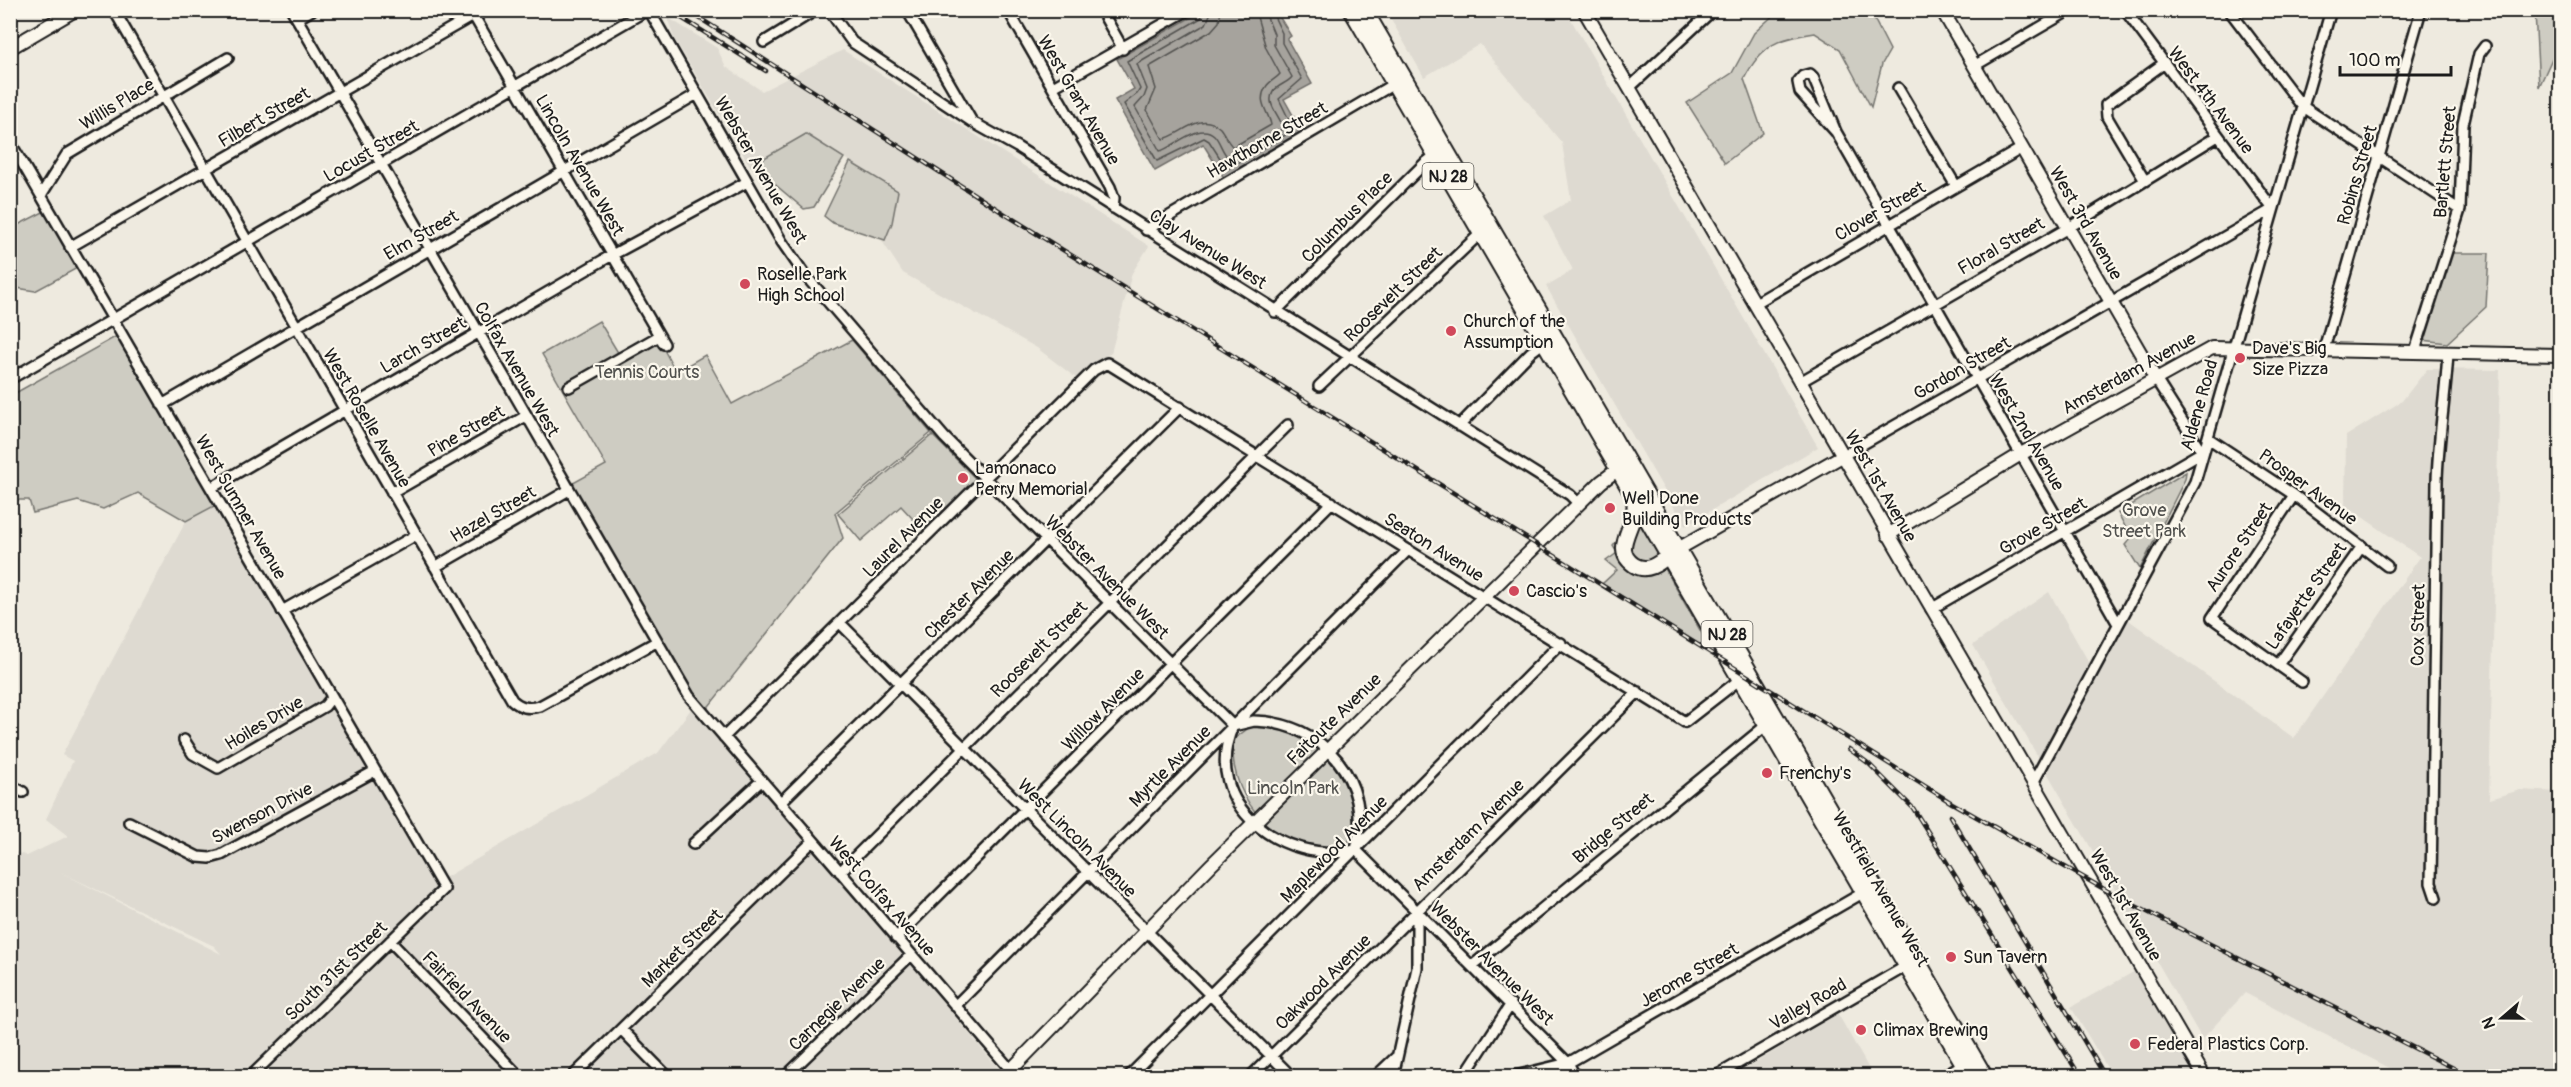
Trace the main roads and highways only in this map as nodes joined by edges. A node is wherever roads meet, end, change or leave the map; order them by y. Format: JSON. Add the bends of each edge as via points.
{"nodes":[{"id":1,"x":1357,"y":11,"type":"edge"},
{"id":2,"x":1549,"y":339,"type":"junction"},
{"id":3,"x":1633,"y":496,"type":"junction"},
{"id":4,"x":1673,"y":553,"type":"junction"},
{"id":5,"x":1770,"y":722,"type":"junction"},
{"id":6,"x":1969,"y":1066,"type":"edge"},
{"id":7,"x":1985,"y":1077,"type":"edge"}],
"edges":[{"from":1,"to":2,"type":"main road","name":"Westfield Avenue West","number":"NJ 28"},
{"from":2,"to":3,"type":"main road","name":"Westfield Avenue West","number":"NJ 28"},
{"from":2,"to":4,"type":"main road","name":"Westfield Avenue West","number":"NJ 28","via":[[1633,472]]},
{"from":3,"to":4,"type":"main road","name":"Westfield Avenue West","number":"NJ 28"},
{"from":3,"to":4,"type":"main road","via":[[1635,514],[1623,545],[1628,559],[1638,568],[1646,568]]},
{"from":4,"to":5,"type":"main road","name":"Westfield Avenue West","number":"NJ 28"},
{"from":4,"to":5,"type":"main road","name":"Westfield Avenue West","number":"NJ 28","via":[[1739,680]]},
{"from":5,"to":6,"type":"main road","name":"Westfield Avenue West","number":"NJ 28"},
{"from":6,"to":7,"type":"main road","number":"NJ 28"}]}
